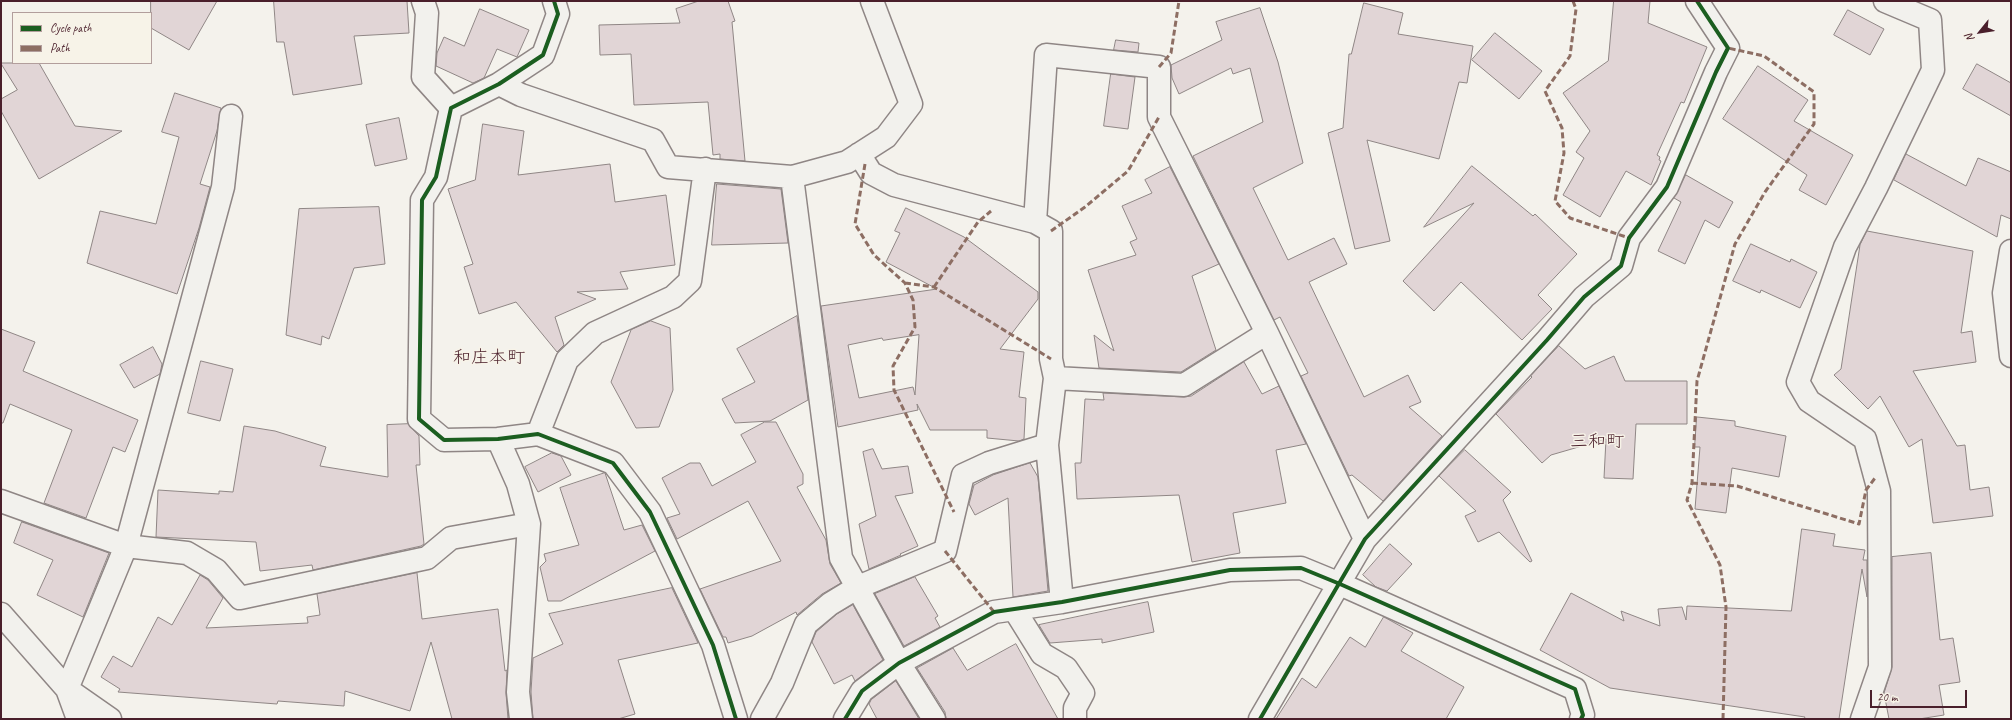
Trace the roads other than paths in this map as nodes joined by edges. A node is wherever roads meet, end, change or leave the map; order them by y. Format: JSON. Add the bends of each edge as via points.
{"nodes":[{"id":1,"x":422,"y":1,"type":"edge"},
{"id":2,"x":554,"y":1,"type":"edge"},
{"id":3,"x":872,"y":1,"type":"edge"},
{"id":4,"x":1696,"y":1,"type":"edge"},
{"id":5,"x":1885,"y":1,"type":"edge"},
{"id":6,"x":499,"y":84,"type":"junction"},
{"id":7,"x":451,"y":108,"type":"junction"},
{"id":8,"x":231,"y":116,"type":"dead end"},
{"id":9,"x":859,"y":154,"type":"junction"},
{"id":10,"x":705,"y":169,"type":"junction"},
{"id":11,"x":792,"y":177,"type":"junction"},
{"id":12,"x":1035,"y":222,"type":"junction"},
{"id":13,"x":2011,"y":251,"type":"edge"},
{"id":14,"x":1267,"y":333,"type":"junction"},
{"id":15,"x":2011,"y":356,"type":"edge"},
{"id":16,"x":1055,"y":378,"type":"junction"},
{"id":17,"x":538,"y":434,"type":"junction"},
{"id":18,"x":498,"y":439,"type":"junction"},
{"id":19,"x":1047,"y":445,"type":"junction"},
{"id":20,"x":1,"y":501,"type":"edge"},
{"id":21,"x":530,"y":524,"type":"junction"},
{"id":22,"x":1365,"y":539,"type":"junction"},
{"id":23,"x":126,"y":546,"type":"junction"},
{"id":24,"x":1340,"y":584,"type":"junction"},
{"id":25,"x":858,"y":587,"type":"junction"},
{"id":26,"x":1062,"y":602,"type":"junction"},
{"id":27,"x":1014,"y":609,"type":"junction"},
{"id":28,"x":1,"y":614,"type":"edge"},
{"id":29,"x":899,"y":663,"type":"junction"},
{"id":30,"x":67,"y":689,"type":"junction"},
{"id":31,"x":78,"y":719,"type":"edge"},
{"id":32,"x":110,"y":719,"type":"edge"},
{"id":33,"x":521,"y":719,"type":"edge"},
{"id":34,"x":736,"y":719,"type":"edge"},
{"id":35,"x":762,"y":719,"type":"edge"},
{"id":36,"x":845,"y":719,"type":"edge"},
{"id":37,"x":934,"y":719,"type":"edge"},
{"id":38,"x":1076,"y":719,"type":"edge"},
{"id":39,"x":1260,"y":719,"type":"edge"},
{"id":40,"x":1581,"y":719,"type":"edge"},
{"id":41,"x":1862,"y":719,"type":"edge"}],
"edges":[{"from":1,"to":7,"type":"street","via":[[427,13],[422,77]]},
{"from":2,"to":6,"type":"street","via":[[558,14],[543,56]]},
{"from":3,"to":9,"type":"street","via":[[911,104],[886,137]]},
{"from":4,"to":22,"type":"street","via":[[1728,48],[1667,187],[1629,238],[1621,266],[1584,297]]},
{"from":5,"to":41,"type":"street","via":[[1930,20],[1933,70],[1845,247],[1798,382],[1808,401],[1865,439],[1878,491],[1880,667]]},
{"from":6,"to":7,"type":"street"},
{"from":6,"to":10,"type":"street","via":[[521,95],[653,140],[668,167]]},
{"from":7,"to":18,"type":"street","via":[[436,177],[422,200],[419,419],[444,440]]},
{"from":8,"to":23,"type":"street","via":[[223,188]]},
{"from":9,"to":11,"type":"street","via":[[847,162]]},
{"from":9,"to":12,"type":"street","via":[[871,173],[894,185]]},
{"from":10,"to":11,"type":"street"},
{"from":10,"to":17,"type":"street","via":[[690,281],[673,297],[595,333],[567,360]]},
{"from":11,"to":25,"type":"street","via":[[841,558]]},
{"from":12,"to":14,"type":"street","via":[[1046,55],[1159,67],[1159,117]]},
{"from":12,"to":16,"type":"street","via":[[1051,230],[1051,359]]},
{"from":13,"to":15,"type":"street","via":[[2004,293]]},
{"from":14,"to":16,"type":"street","via":[[1184,385]]},
{"from":14,"to":22,"type":"street"},
{"from":16,"to":19,"type":"street"},
{"from":17,"to":18,"type":"street"},
{"from":17,"to":34,"type":"street","via":[[613,463],[650,512],[713,644]]},
{"from":18,"to":21,"type":"street","via":[[518,484]]},
{"from":19,"to":25,"type":"street","via":[[990,463],[963,475],[945,551]]},
{"from":19,"to":26,"type":"street"},
{"from":20,"to":23,"type":"street"},
{"from":21,"to":23,"type":"street","via":[[451,538],[427,558],[240,598],[216,570],[187,553]]},
{"from":21,"to":33,"type":"street","via":[[518,692]]},
{"from":22,"to":24,"type":"street"},
{"from":23,"to":30,"type":"street"},
{"from":24,"to":26,"type":"street","via":[[1301,568],[1230,570]]},
{"from":24,"to":39,"type":"street"},
{"from":24,"to":40,"type":"street","via":[[1575,689],[1583,715]]},
{"from":25,"to":29,"type":"street"},
{"from":25,"to":35,"type":"street","via":[[830,604],[806,624],[782,683]]},
{"from":26,"to":27,"type":"street"},
{"from":27,"to":29,"type":"street","via":[[994,612]]},
{"from":27,"to":38,"type":"street","via":[[1042,654],[1066,668],[1083,693],[1075,708]]},
{"from":28,"to":30,"type":"street"},
{"from":29,"to":36,"type":"street","via":[[862,691]]},
{"from":29,"to":37,"type":"street"},
{"from":30,"to":31,"type":"street"},
{"from":30,"to":32,"type":"street"}]}
